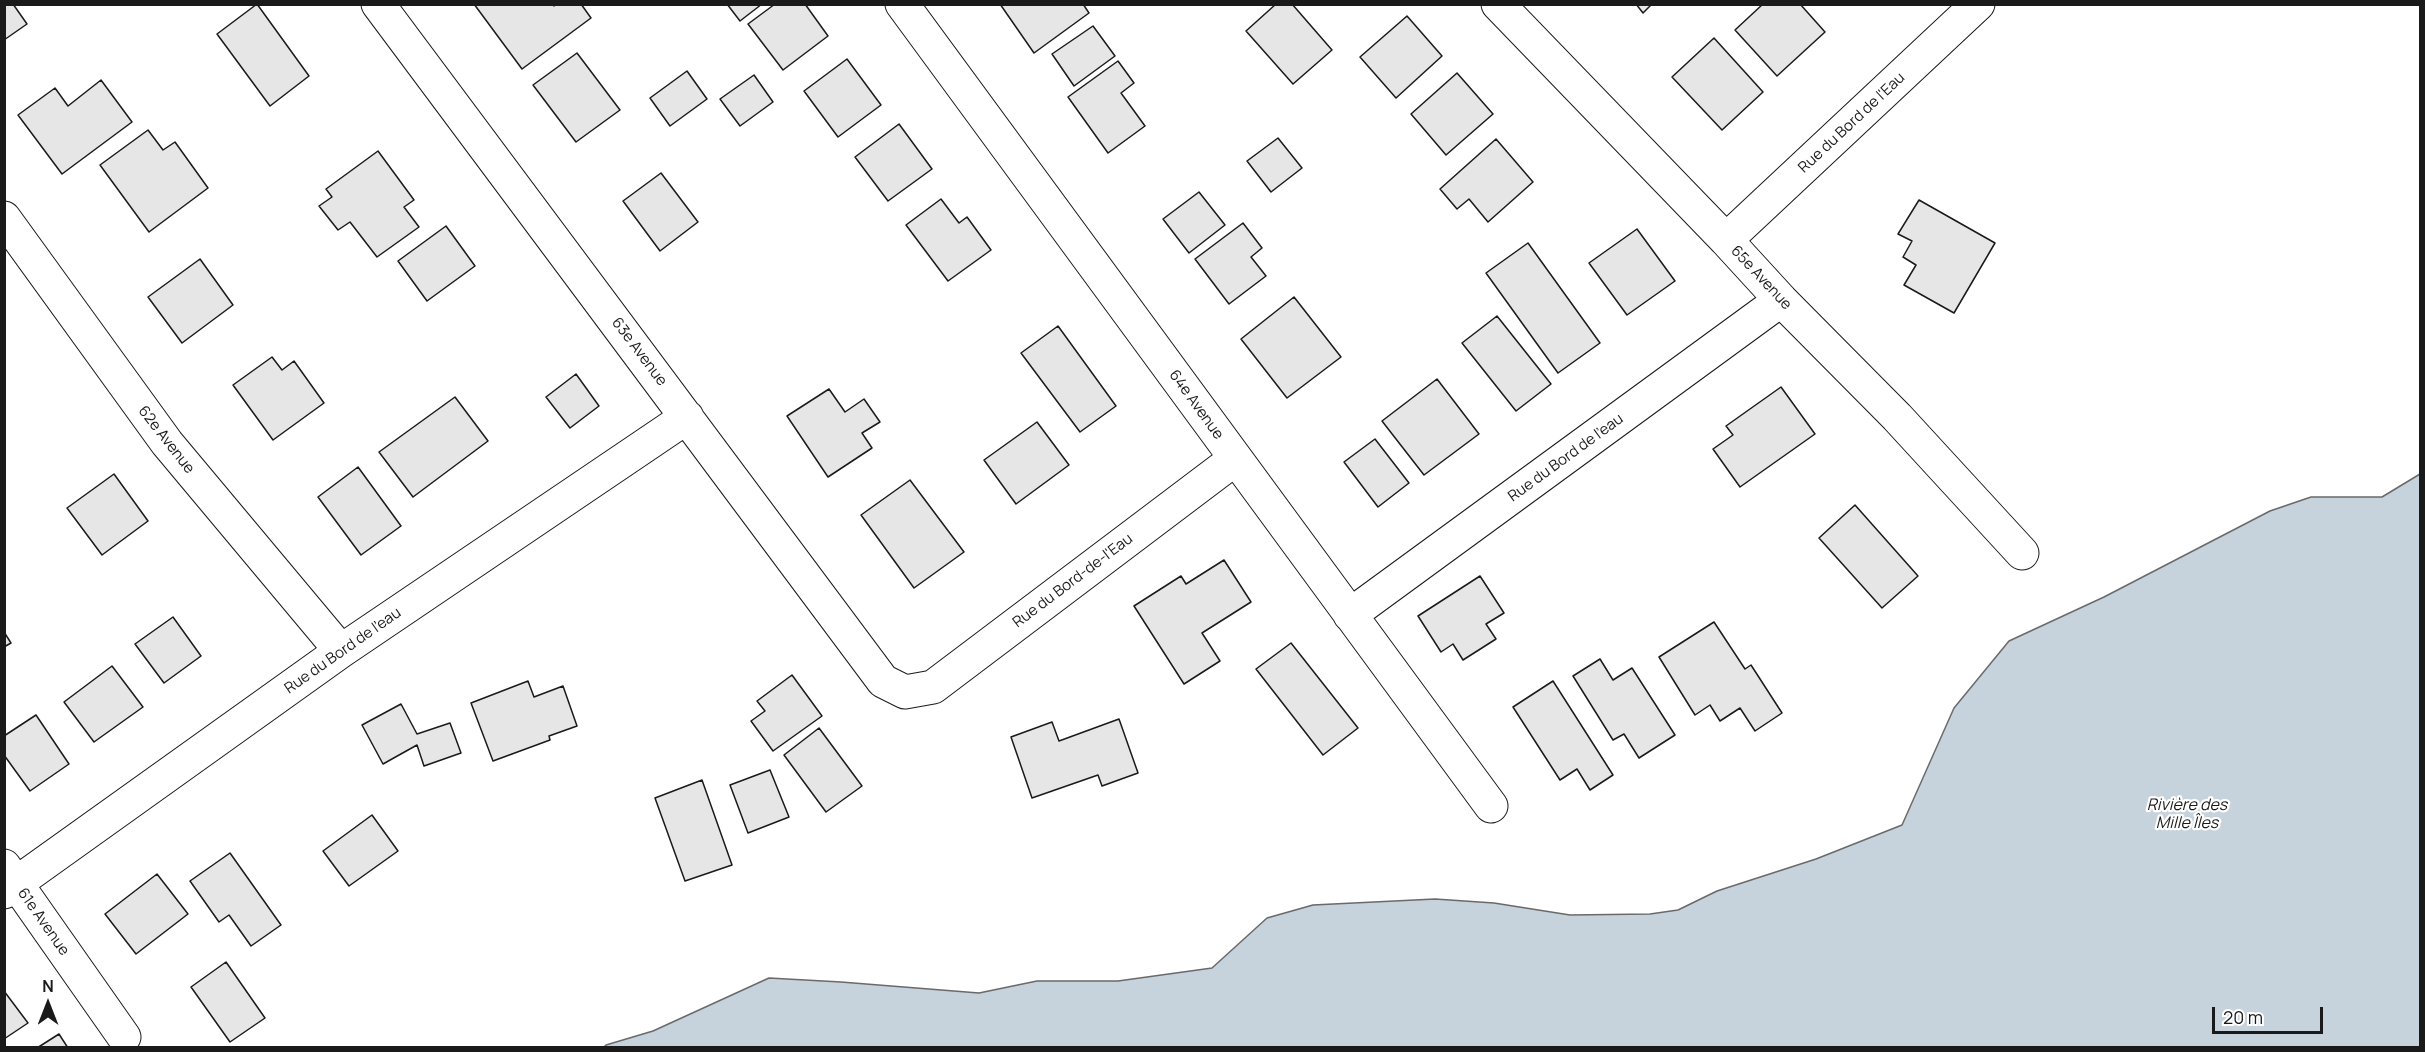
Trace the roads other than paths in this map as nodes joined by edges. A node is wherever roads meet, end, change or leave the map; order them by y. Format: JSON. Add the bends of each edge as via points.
{"nodes":[{"id":1,"x":378,"y":4,"type":"edge"},
{"id":2,"x":902,"y":4,"type":"edge"},
{"id":3,"x":1498,"y":4,"type":"edge"},
{"id":4,"x":1978,"y":4,"type":"edge"},
{"id":5,"x":4,"y":218,"type":"edge"},
{"id":6,"x":1726,"y":240,"type":"junction"},
{"id":7,"x":1781,"y":300,"type":"junction"},
{"id":8,"x":687,"y":417,"type":"junction"},
{"id":9,"x":1235,"y":459,"type":"junction"},
{"id":10,"x":2022,"y":553,"type":"dead end"},
{"id":11,"x":1350,"y":615,"type":"junction"},
{"id":12,"x":341,"y":651,"type":"junction"},
{"id":13,"x":905,"y":692,"type":"joint"},
{"id":14,"x":1491,"y":806,"type":"dead end"},
{"id":15,"x":9,"y":881,"type":"edge"},
{"id":16,"x":124,"y":1037,"type":"dead end"}],
"edges":[{"from":1,"to":8,"type":"street","name":"63e Avenue"},
{"from":2,"to":9,"type":"street","name":"64e Avenue"},
{"from":3,"to":6,"type":"street","name":"65e Avenue"},
{"from":4,"to":6,"type":"street","name":"Rue du Bord de l'Eau"},
{"from":5,"to":12,"type":"street","name":"62e Avenue","via":[[167,443]]},
{"from":6,"to":7,"type":"street","name":"65e Avenue"},
{"from":7,"to":10,"type":"street","name":"65e Avenue","via":[[1897,417]]},
{"from":7,"to":11,"type":"street","name":"Rue du Bord de l'eau"},
{"from":8,"to":12,"type":"street","name":"Rue du Bord de l'eau"},
{"from":8,"to":13,"type":"street","name":"63e Avenue","via":[[883,681]]},
{"from":9,"to":11,"type":"street","name":"64e Avenue"},
{"from":9,"to":13,"type":"street","name":"Rue du Bord-de-l'Eau","via":[[933,687]]},
{"from":11,"to":14,"type":"street","name":"64e Avenue"},
{"from":12,"to":15,"type":"street","name":"Rue du Bord de l'eau"},
{"from":15,"to":16,"type":"street","name":"61e Avenue"}]}
